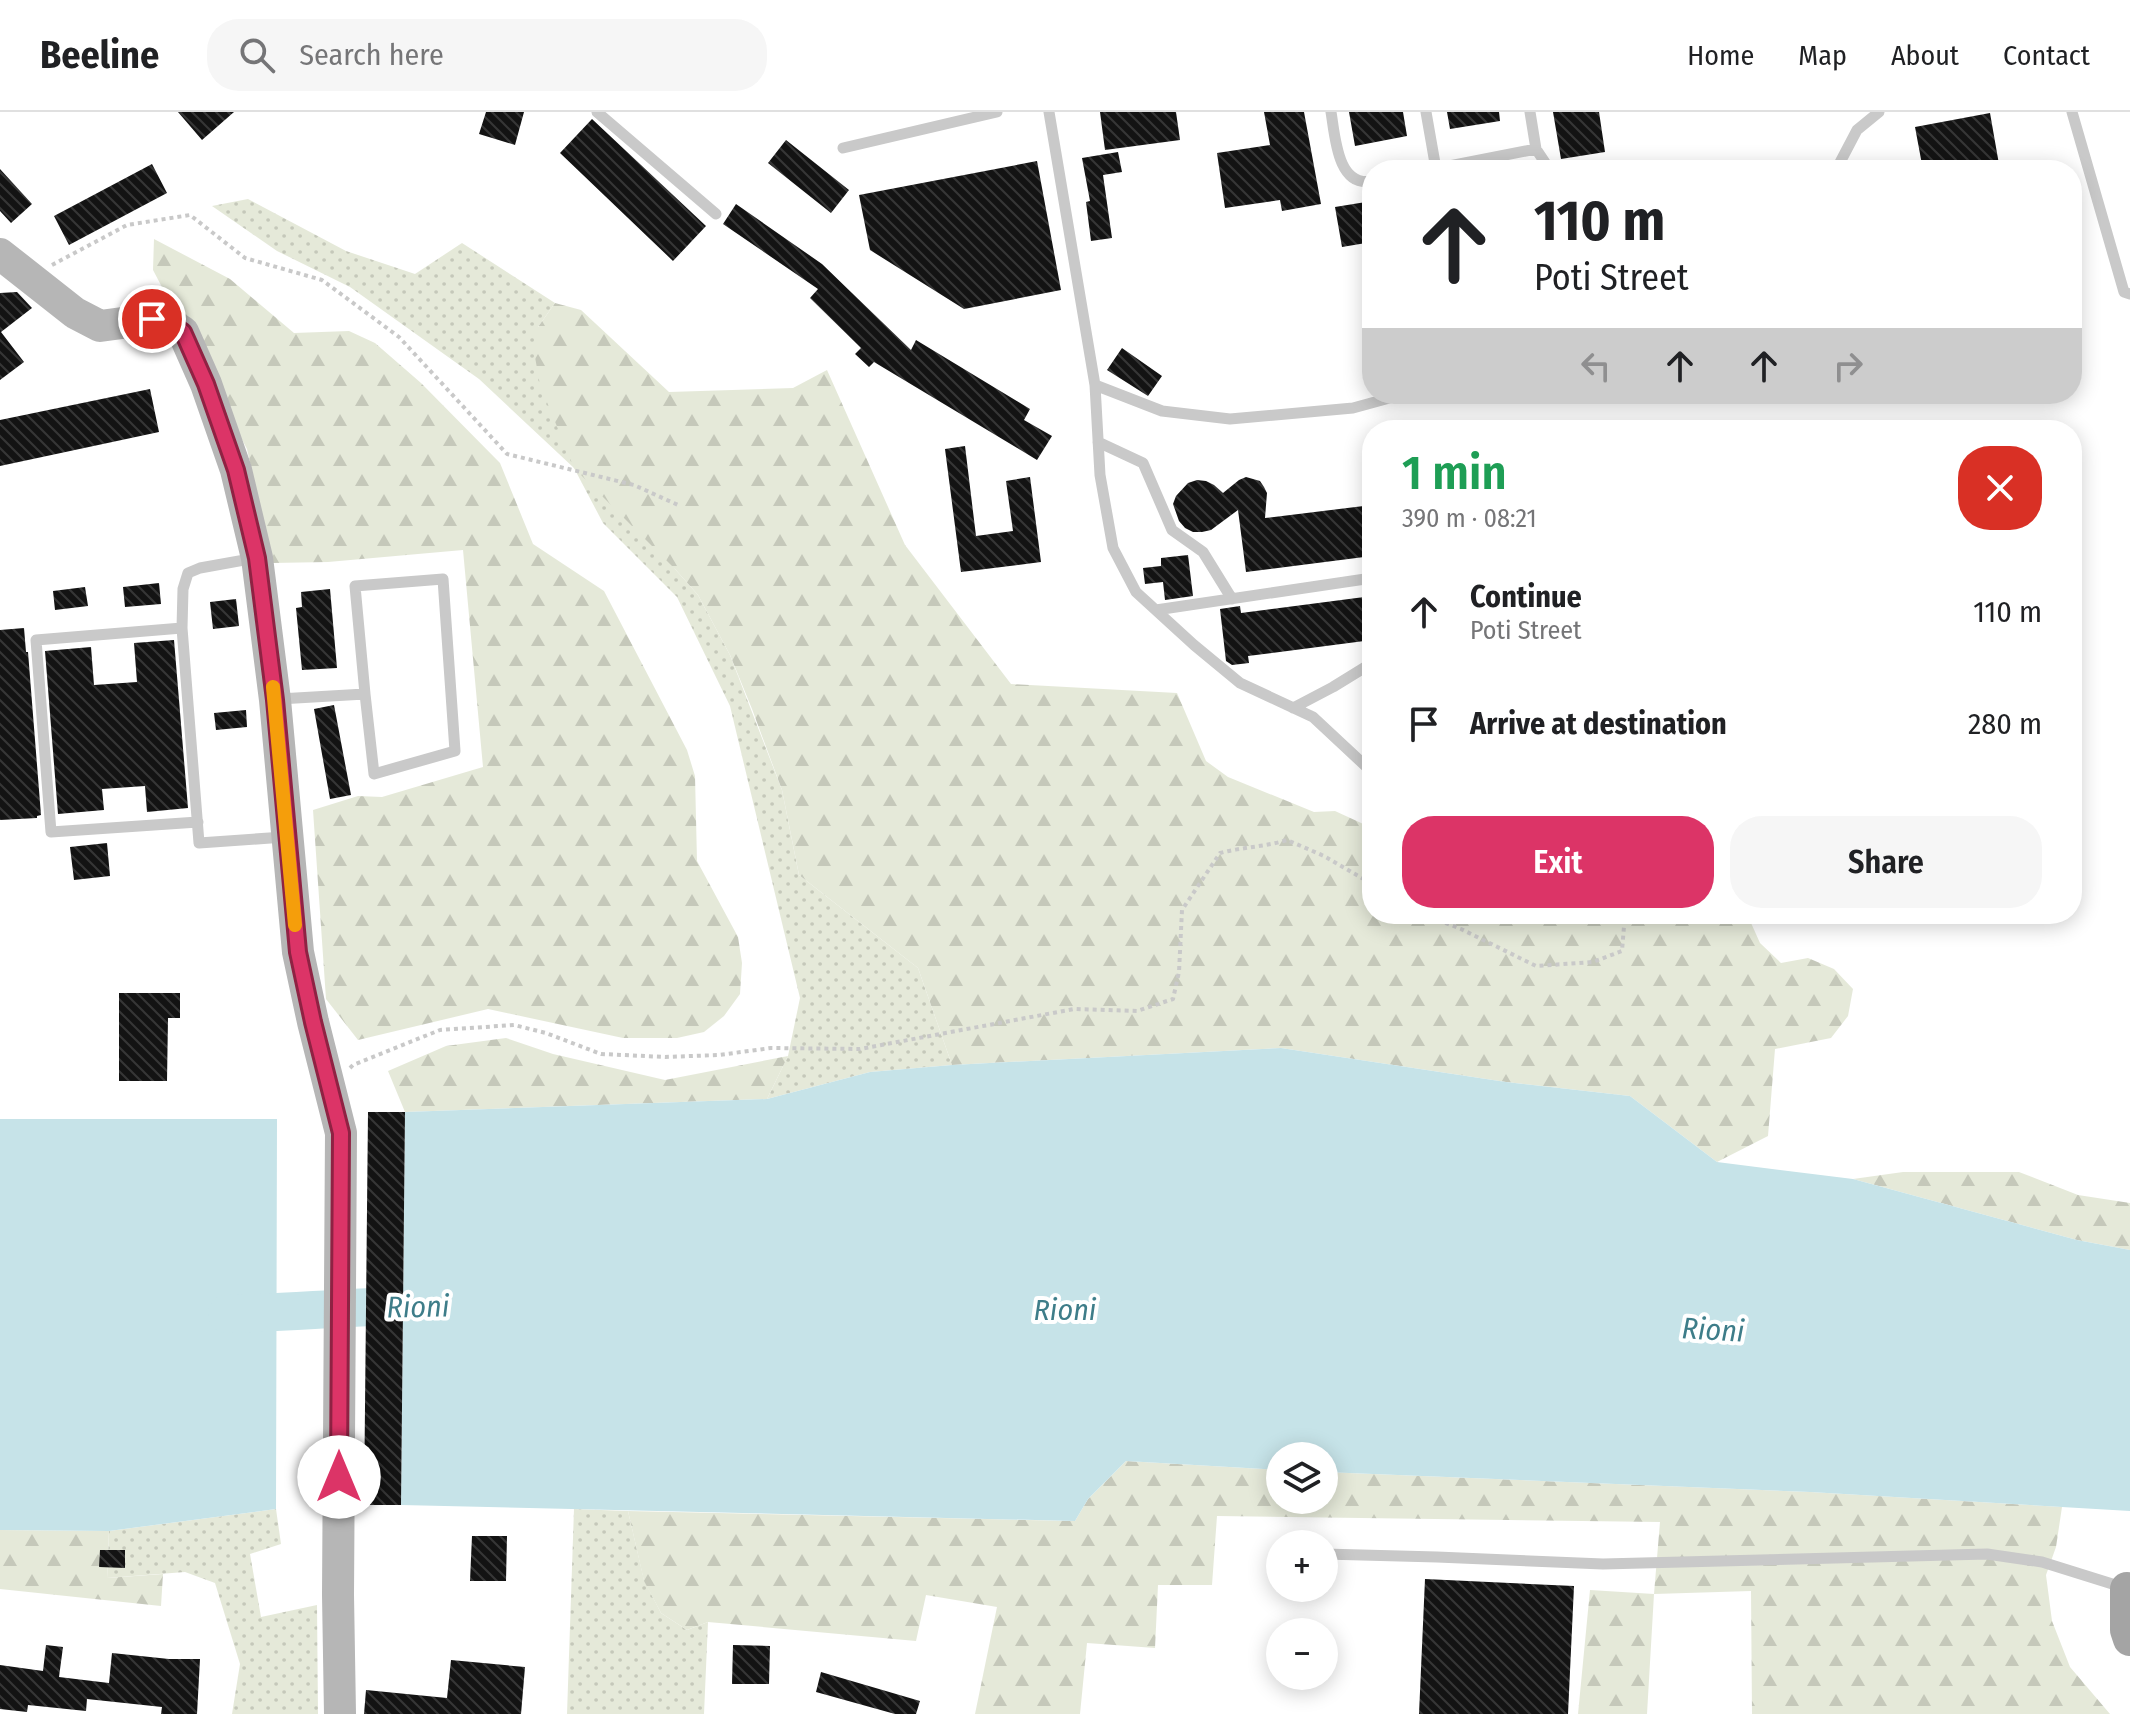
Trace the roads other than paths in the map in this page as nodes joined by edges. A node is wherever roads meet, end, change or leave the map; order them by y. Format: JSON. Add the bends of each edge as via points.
{"nodes":[{"id":1,"x":597,"y":112,"type":"edge"},
{"id":2,"x":997,"y":112,"type":"edge"},
{"id":3,"x":1049,"y":112,"type":"edge"},
{"id":4,"x":1331,"y":112,"type":"edge"},
{"id":5,"x":1426,"y":112,"type":"edge"},
{"id":6,"x":1530,"y":112,"type":"edge"},
{"id":7,"x":1879,"y":112,"type":"edge"},
{"id":8,"x":2072,"y":112,"type":"edge"},
{"id":9,"x":843,"y":148,"type":"dead end"},
{"id":10,"x":1536,"y":149,"type":"junction"},
{"id":11,"x":1432,"y":160,"type":"edge"},
{"id":12,"x":1479,"y":160,"type":"edge"},
{"id":13,"x":1543,"y":160,"type":"edge"},
{"id":14,"x":1841,"y":160,"type":"edge"},
{"id":15,"x":1362,"y":181,"type":"edge"},
{"id":16,"x":716,"y":214,"type":"dead end"},
{"id":17,"x":0,"y":254,"type":"edge"},
{"id":18,"x":2130,"y":294,"type":"edge"},
{"id":19,"x":1095,"y":385,"type":"junction"},
{"id":20,"x":1368,"y":404,"type":"edge"},
{"id":21,"x":1098,"y":442,"type":"junction"},
{"id":22,"x":257,"y":558,"type":"junction"},
{"id":23,"x":1362,"y":580,"type":"edge"},
{"id":24,"x":1232,"y":599,"type":"junction"},
{"id":25,"x":1156,"y":610,"type":"junction"},
{"id":26,"x":182,"y":628,"type":"junction"},
{"id":27,"x":1362,"y":669,"type":"edge"},
{"id":28,"x":365,"y":694,"type":"junction"},
{"id":29,"x":275,"y":700,"type":"junction"},
{"id":30,"x":1293,"y":708,"type":"junction"},
{"id":31,"x":1362,"y":763,"type":"edge"},
{"id":32,"x":198,"y":822,"type":"junction"},
{"id":33,"x":286,"y":837,"type":"junction"},
{"id":34,"x":1338,"y":1554,"type":"edge"},
{"id":35,"x":2128,"y":1589,"type":"edge"},
{"id":36,"x":2130,"y":1639,"type":"edge"},
{"id":37,"x":340,"y":1714,"type":"edge"}],
"edges":[{"from":1,"to":16,"type":"lane"},
{"from":2,"to":9,"type":"lane"},
{"from":3,"to":19,"type":"lane"},
{"from":4,"to":15,"type":"lane","via":[[1340,160],[1350,177]]},
{"from":5,"to":11,"type":"lane"},
{"from":6,"to":10,"type":"lane"},
{"from":7,"to":14,"type":"lane","via":[[1857,130]]},
{"from":8,"to":18,"type":"lane","via":[[2124,292]]},
{"from":10,"to":12,"type":"lane"},
{"from":10,"to":13,"type":"lane"},
{"from":17,"to":22,"type":"street","via":[[75,313],[100,326],[152,319],[183,332],[236,470]]},
{"from":19,"to":20,"type":"lane","via":[[1162,411],[1230,419]]},
{"from":19,"to":21,"type":"lane"},
{"from":21,"to":24,"type":"lane","via":[[1143,463],[1172,530],[1203,552]]},
{"from":21,"to":25,"type":"lane","via":[[1113,548],[1136,592]]},
{"from":22,"to":26,"type":"lane","via":[[188,573]]},
{"from":22,"to":29,"type":"street"},
{"from":23,"to":24,"type":"lane"},
{"from":24,"to":25,"type":"lane"},
{"from":25,"to":30,"type":"lane","via":[[1240,683]]},
{"from":26,"to":32,"type":"lane"},
{"from":26,"to":32,"type":"lane","via":[[36,640],[51,832]]},
{"from":27,"to":30,"type":"lane"},
{"from":28,"to":28,"type":"lane","via":[[355,586],[443,579],[455,751],[374,774]]},
{"from":28,"to":29,"type":"lane"},
{"from":29,"to":33,"type":"street"},
{"from":30,"to":31,"type":"lane","via":[[1313,717]]},
{"from":32,"to":33,"type":"lane","via":[[199,843]]},
{"from":33,"to":37,"type":"street","via":[[298,952],[341,1133]]},
{"from":34,"to":35,"type":"lane","via":[[1603,1564],[1987,1554],[2042,1562]]},
{"from":35,"to":36,"type":"main road"}]}
